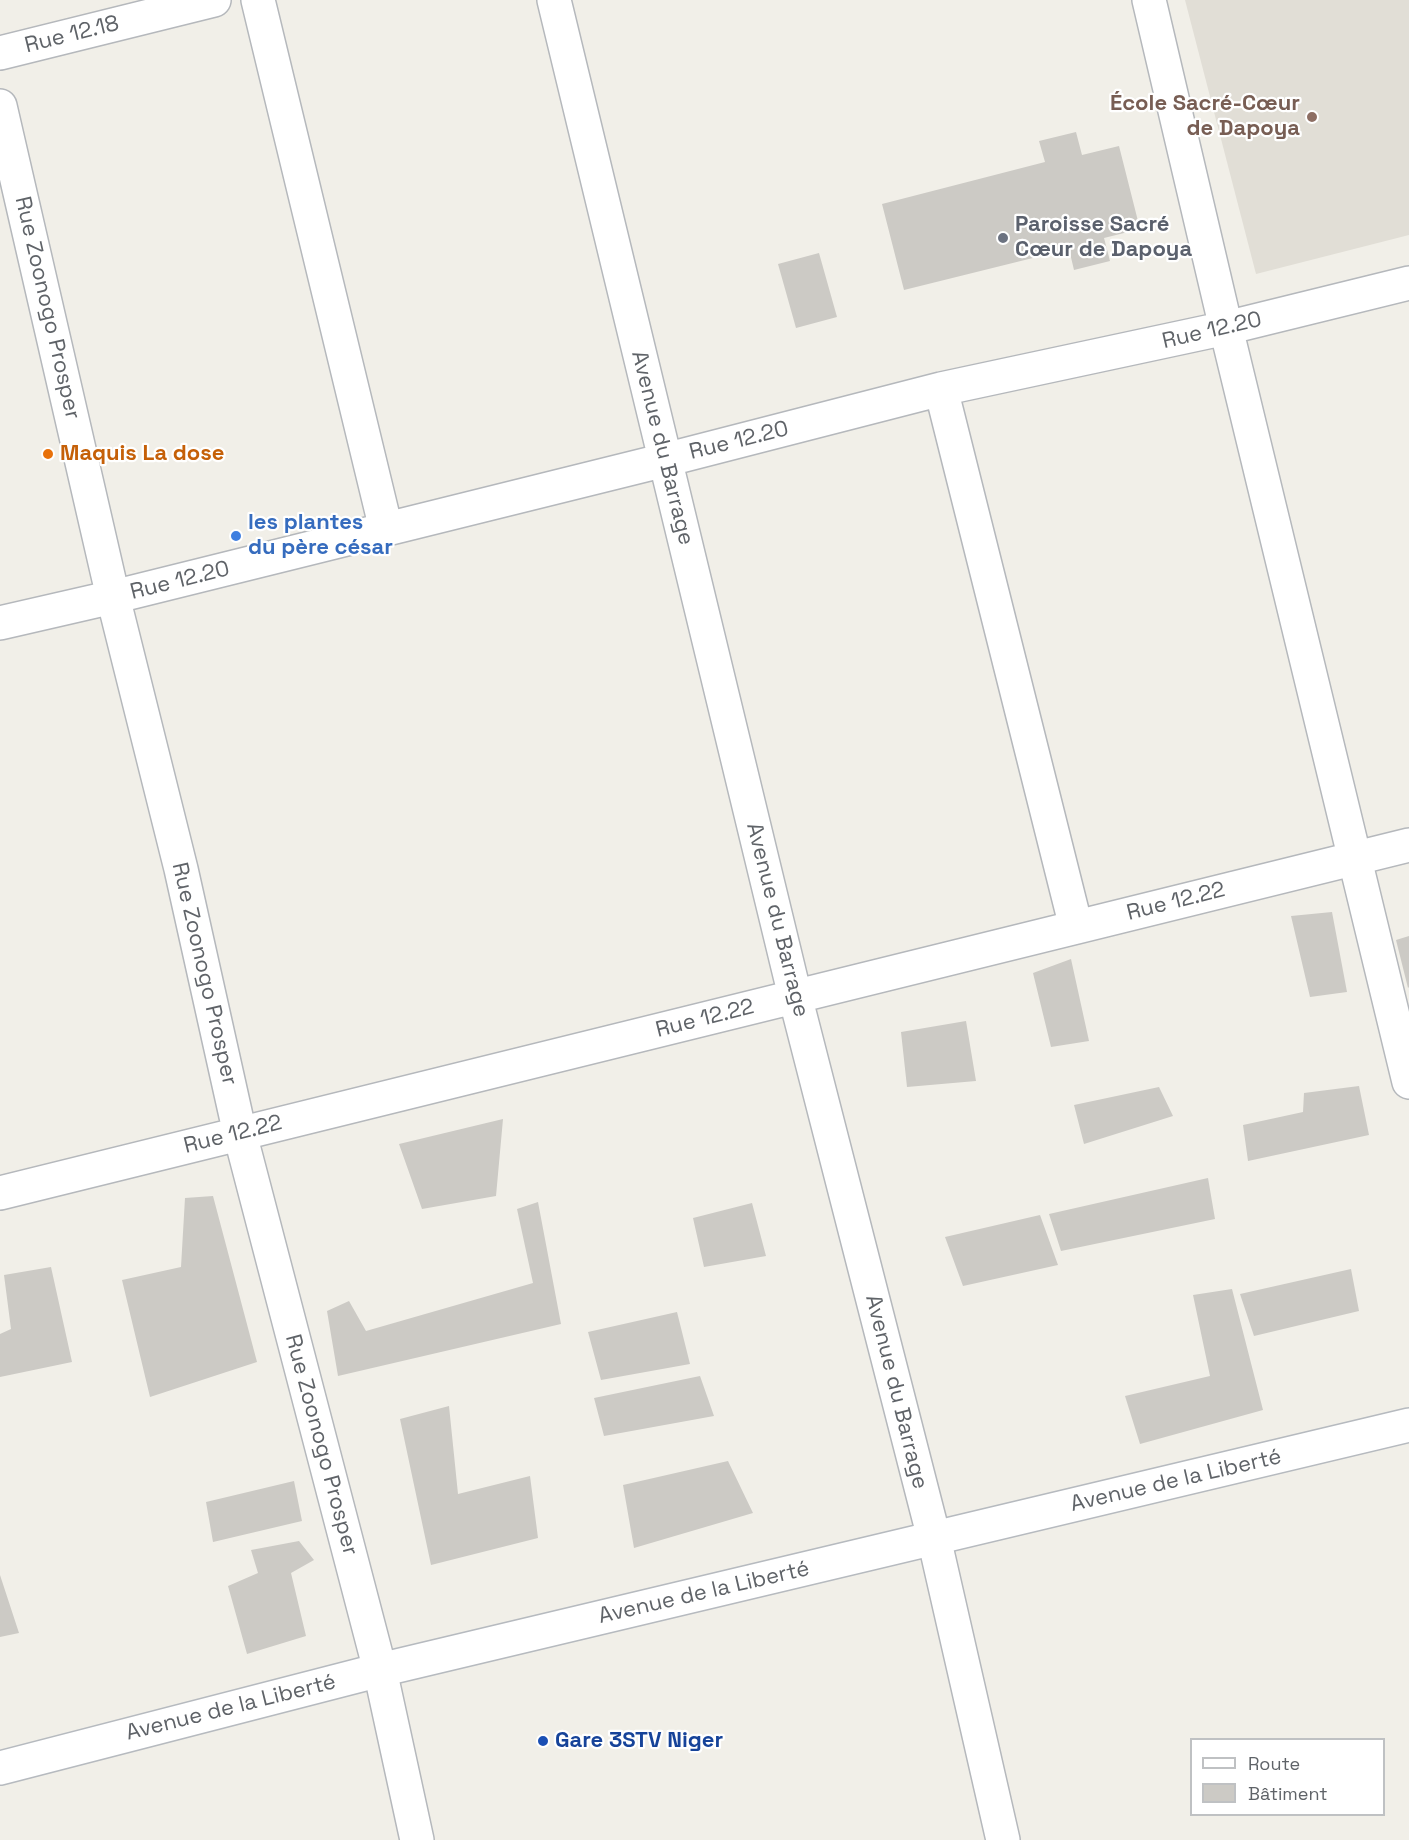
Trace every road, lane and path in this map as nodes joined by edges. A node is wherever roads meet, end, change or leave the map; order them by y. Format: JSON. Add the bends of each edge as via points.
{"nodes":[{"id":1,"x":214,"y":0,"type":"edge"},
{"id":2,"x":258,"y":0,"type":"edge"},
{"id":3,"x":554,"y":0,"type":"edge"},
{"id":4,"x":1149,"y":0,"type":"edge"},
{"id":5,"x":0,"y":52,"type":"edge"},
{"id":6,"x":0,"y":105,"type":"edge"},
{"id":7,"x":1409,"y":283,"type":"edge"},
{"id":8,"x":1226,"y":328,"type":"junction"},
{"id":9,"x":941,"y":389,"type":"junction"},
{"id":10,"x":665,"y":460,"type":"junction"},
{"id":11,"x":386,"y":529,"type":"junction"},
{"id":12,"x":113,"y":597,"type":"junction"},
{"id":13,"x":0,"y":623,"type":"edge"},
{"id":14,"x":1409,"y":845,"type":"edge"},
{"id":15,"x":1354,"y":858,"type":"junction"},
{"id":16,"x":1076,"y":927,"type":"junction"},
{"id":17,"x":795,"y":996,"type":"junction"},
{"id":18,"x":1409,"y":1082,"type":"edge"},
{"id":19,"x":240,"y":1134,"type":"junction"},
{"id":20,"x":0,"y":1192,"type":"edge"},
{"id":21,"x":1409,"y":1425,"type":"edge"},
{"id":22,"x":934,"y":1538,"type":"junction"},
{"id":23,"x":380,"y":1670,"type":"junction"},
{"id":24,"x":0,"y":1768,"type":"edge"},
{"id":25,"x":417,"y":1840,"type":"edge"},
{"id":26,"x":1003,"y":1840,"type":"edge"}],
"edges":[{"from":1,"to":5,"type":"street","name":"Rue 12.18"},
{"from":2,"to":11,"type":"street"},
{"from":3,"to":10,"type":"street","name":"Avenue du Barrage"},
{"from":4,"to":8,"type":"street"},
{"from":6,"to":12,"type":"street","name":"Rue Zoonogo Prosper"},
{"from":7,"to":8,"type":"street","name":"Rue 12.20"},
{"from":8,"to":9,"type":"street","name":"Rue 12.20"},
{"from":8,"to":15,"type":"street"},
{"from":9,"to":10,"type":"street","name":"Rue 12.20"},
{"from":9,"to":16,"type":"street"},
{"from":10,"to":11,"type":"street","name":"Rue 12.20"},
{"from":10,"to":17,"type":"street","name":"Avenue du Barrage"},
{"from":11,"to":12,"type":"street","name":"Rue 12.20"},
{"from":12,"to":13,"type":"street","name":"Rue 12.20"},
{"from":12,"to":19,"type":"street","name":"Rue Zoonogo Prosper","via":[[181,869]]},
{"from":14,"to":15,"type":"street","name":"Rue 12.22"},
{"from":15,"to":16,"type":"street","name":"Rue 12.22"},
{"from":15,"to":18,"type":"street"},
{"from":16,"to":17,"type":"street","name":"Rue 12.22"},
{"from":17,"to":19,"type":"street","name":"Rue 12.22"},
{"from":17,"to":22,"type":"street","name":"Avenue du Barrage"},
{"from":19,"to":20,"type":"street","name":"Rue 12.22"},
{"from":19,"to":23,"type":"street","name":"Rue Zoonogo Prosper"},
{"from":21,"to":22,"type":"street","name":"Avenue de la Liberté"},
{"from":22,"to":23,"type":"street","name":"Avenue de la Liberté"},
{"from":22,"to":26,"type":"street","name":"Avenue du Barrage"},
{"from":23,"to":24,"type":"street","name":"Avenue de la Liberté"},
{"from":23,"to":25,"type":"street","name":"Rue Zoonogo Prosper"}]}
